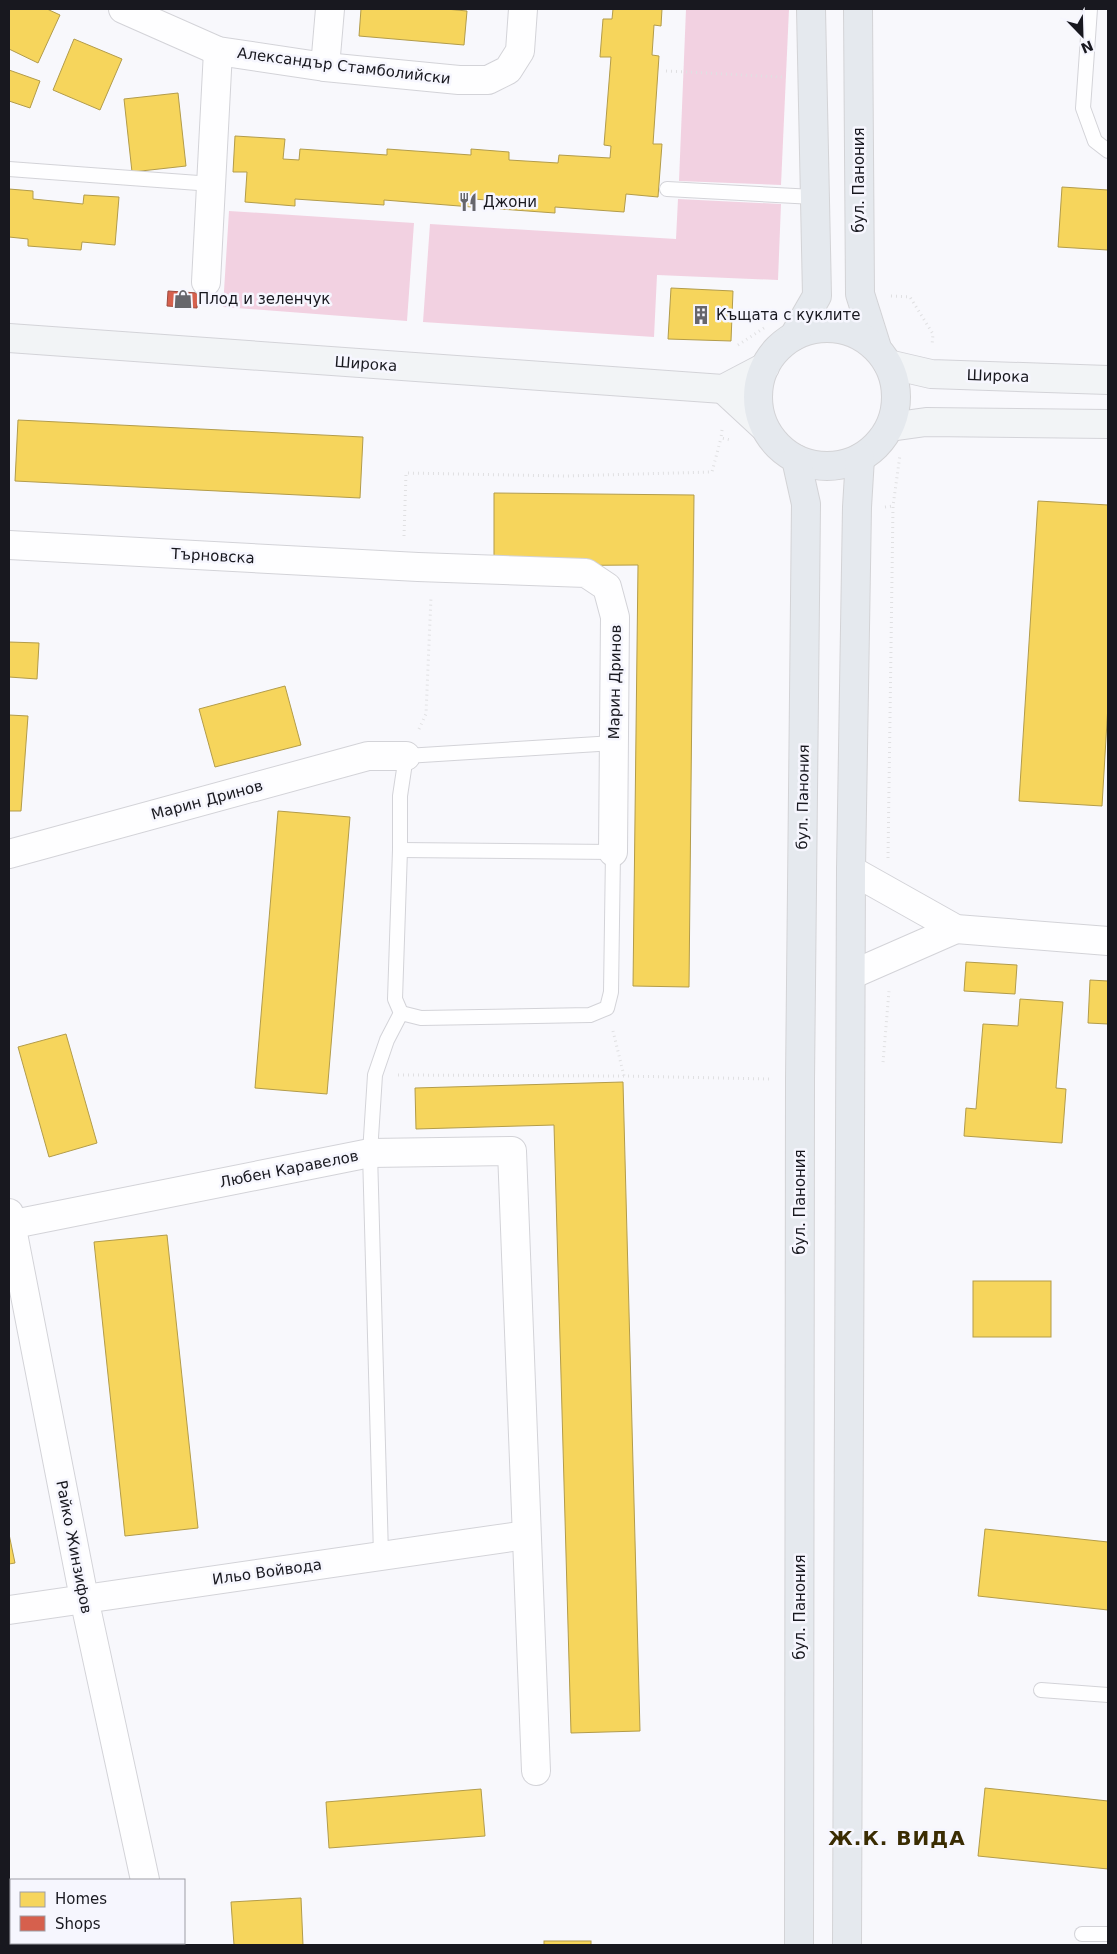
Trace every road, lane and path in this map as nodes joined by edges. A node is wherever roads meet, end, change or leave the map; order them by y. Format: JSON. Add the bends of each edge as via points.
{"nodes":[{"id":1,"x":123,"y":9,"type":"edge"},
{"id":2,"x":330,"y":9,"type":"edge"},
{"id":3,"x":523,"y":9,"type":"edge"},
{"id":4,"x":811,"y":9,"type":"edge"},
{"id":5,"x":858,"y":9,"type":"edge"},
{"id":6,"x":1090,"y":9,"type":"edge"},
{"id":7,"x":218,"y":51,"type":"junction"},
{"id":8,"x":325,"y":67,"type":"junction"},
{"id":9,"x":666,"y":71,"type":"dead end"},
{"id":10,"x":813,"y":79,"type":"junction"},
{"id":11,"x":1108,"y":151,"type":"edge"},
{"id":12,"x":9,"y":169,"type":"edge"},
{"id":13,"x":212,"y":184,"type":"junction"},
{"id":14,"x":667,"y":189,"type":"dead end"},
{"id":15,"x":814,"y":197,"type":"junction"},
{"id":16,"x":206,"y":282,"type":"dead end"},
{"id":17,"x":860,"y":294,"type":"junction"},
{"id":18,"x":767,"y":326,"type":"dead end"},
{"id":19,"x":794,"y":336,"type":"junction"},
{"id":20,"x":9,"y":338,"type":"edge"},
{"id":21,"x":735,"y":347,"type":"dead end"},
{"id":22,"x":883,"y":356,"type":"junction"},
{"id":23,"x":765,"y":367,"type":"junction"},
{"id":24,"x":931,"y":374,"type":"junction"},
{"id":25,"x":1108,"y":380,"type":"edge"},
{"id":26,"x":724,"y":389,"type":"junction"},
{"id":27,"x":1108,"y":424,"type":"edge"},
{"id":28,"x":764,"y":426,"type":"junction"},
{"id":29,"x":890,"y":427,"type":"junction"},
{"id":30,"x":721,"y":438,"type":"junction"},
{"id":31,"x":740,"y":441,"type":"dead end"},
{"id":32,"x":900,"y":454,"type":"dead end"},
{"id":33,"x":860,"y":458,"type":"junction"},
{"id":34,"x":796,"y":459,"type":"junction"},
{"id":35,"x":9,"y":545,"type":"edge"},
{"id":36,"x":418,"y":567,"type":"junction"},
{"id":37,"x":614,"y":743,"type":"junction"},
{"id":38,"x":406,"y":756,"type":"junction"},
{"id":39,"x":400,"y":850,"type":"junction"},
{"id":40,"x":613,"y":852,"type":"junction"},
{"id":41,"x":9,"y":854,"type":"edge"},
{"id":42,"x":851,"y":870,"type":"junction"},
{"id":43,"x":888,"y":891,"type":"junction"},
{"id":44,"x":956,"y":929,"type":"junction"},
{"id":45,"x":1108,"y":941,"type":"edge"},
{"id":46,"x":892,"y":957,"type":"junction"},
{"id":47,"x":851,"y":975,"type":"junction"},
{"id":48,"x":607,"y":1008,"type":"junction"},
{"id":49,"x":401,"y":1013,"type":"junction"},
{"id":50,"x":375,"y":1075,"type":"junction"},
{"id":51,"x":624,"y":1076,"type":"junction"},
{"id":52,"x":850,"y":1077,"type":"junction"},
{"id":53,"x":800,"y":1080,"type":"junction"},
{"id":54,"x":370,"y":1153,"type":"junction"},
{"id":55,"x":10,"y":1221,"type":"edge"},
{"id":56,"x":526,"y":1535,"type":"junction"},
{"id":57,"x":381,"y":1555,"type":"junction"},
{"id":58,"x":84,"y":1598,"type":"junction"},
{"id":59,"x":9,"y":1610,"type":"edge"},
{"id":60,"x":1041,"y":1690,"type":"dead end"},
{"id":61,"x":1108,"y":1695,"type":"edge"},
{"id":62,"x":536,"y":1771,"type":"dead end"},
{"id":63,"x":146,"y":1879,"type":"edge"},
{"id":64,"x":1082,"y":1934,"type":"dead end"},
{"id":65,"x":1108,"y":1934,"type":"edge"},
{"id":66,"x":799,"y":1945,"type":"edge"},
{"id":67,"x":847,"y":1945,"type":"edge"}],
"edges":[{"from":1,"to":7,"type":"street","name":"Александър Стамболийски"},
{"from":2,"to":8,"type":"street"},
{"from":3,"to":8,"type":"street","name":"Александър Стамболийски","via":[[520,51],[508,70],[488,80]]},
{"from":4,"to":10,"type":"main road","name":"бул. Панония"},
{"from":5,"to":17,"type":"main road","name":"бул. Панония"},
{"from":6,"to":11,"type":"lane","via":[[1083,108],[1095,141]]},
{"from":7,"to":8,"type":"street","name":"Александър Стамболийски"},
{"from":7,"to":13,"type":"street"},
{"from":9,"to":10,"type":"path"},
{"from":10,"to":15,"type":"main road","name":"бул. Панония"},
{"from":12,"to":13,"type":"lane"},
{"from":13,"to":16,"type":"street"},
{"from":14,"to":15,"type":"lane"},
{"from":15,"to":19,"type":"main road","name":"бул. Панония","via":[[816,296]]},
{"from":17,"to":22,"type":"main road","name":"бул. Панония"},
{"from":17,"to":24,"type":"path","via":[[910,296],[933,334]]},
{"from":18,"to":21,"type":"path"},
{"from":19,"to":22,"type":"main road","name":"бул. Панония","via":[[811,330],[846,330],[863,337]]},
{"from":19,"to":23,"type":"main road","name":"бул. Панония","via":[[772,354]]},
{"from":20,"to":26,"type":"main road","name":"Широка"},
{"from":22,"to":24,"type":"main road","name":"Широка"},
{"from":22,"to":29,"type":"main road","name":"бул. Панония","via":[[895,378],[897,395],[896,412]]},
{"from":23,"to":26,"type":"main road"},
{"from":23,"to":28,"type":"main road","name":"бул. Панония","via":[[758,396]]},
{"from":24,"to":25,"type":"main road","name":"Широка"},
{"from":26,"to":28,"type":"main road"},
{"from":26,"to":30,"type":"path"},
{"from":27,"to":29,"type":"main road","via":[[926,422]]},
{"from":28,"to":34,"type":"main road","name":"бул. Панония","via":[[777,445]]},
{"from":29,"to":33,"type":"main road","name":"бул. Панония","via":[[878,445]]},
{"from":30,"to":31,"type":"path"},
{"from":30,"to":36,"type":"path","via":[[712,472],[566,476],[406,472],[404,536]]},
{"from":32,"to":43,"type":"path","via":[[893,506]]},
{"from":33,"to":34,"type":"main road","name":"бул. Панония","via":[[828,466],[811,465]]},
{"from":33,"to":42,"type":"main road"},
{"from":34,"to":53,"type":"main road","name":"бул. Панония","via":[[806,504]]},
{"from":35,"to":36,"type":"street","name":"Търновска"},
{"from":36,"to":37,"type":"street","name":"Марин Дринов","via":[[586,573],[608,587],[615,617]]},
{"from":36,"to":38,"type":"path","via":[[432,600],[426,714]]},
{"from":37,"to":38,"type":"lane"},
{"from":37,"to":40,"type":"street","name":"Марин Дринов"},
{"from":38,"to":39,"type":"lane","via":[[400,796]]},
{"from":38,"to":41,"type":"street","name":"Марин Дринов","via":[[368,756]]},
{"from":39,"to":40,"type":"lane"},
{"from":39,"to":49,"type":"lane","via":[[395,999]]},
{"from":40,"to":48,"type":"lane","via":[[611,992]]},
{"from":42,"to":43,"type":"street"},
{"from":42,"to":47,"type":"main road"},
{"from":43,"to":44,"type":"street"},
{"from":44,"to":45,"type":"street"},
{"from":44,"to":46,"type":"street"},
{"from":46,"to":47,"type":"street"},
{"from":46,"to":52,"type":"path","via":[[882,1074]]},
{"from":47,"to":52,"type":"main road"},
{"from":48,"to":49,"type":"lane","via":[[590,1015],[421,1018]]},
{"from":48,"to":51,"type":"path"},
{"from":49,"to":50,"type":"lane","name":"Любен Каравелов"},
{"from":50,"to":51,"type":"path"},
{"from":50,"to":54,"type":"lane","name":"Любен Каравелов"},
{"from":51,"to":53,"type":"path"},
{"from":52,"to":67,"type":"main road"},
{"from":53,"to":66,"type":"main road","name":"бул. Панония"},
{"from":54,"to":55,"type":"street","name":"Любен Каравелов"},
{"from":54,"to":56,"type":"street","via":[[512,1151]]},
{"from":54,"to":57,"type":"lane"},
{"from":55,"to":58,"type":"street","name":"Райко Жинзифов"},
{"from":56,"to":57,"type":"street","name":"Ильо Войвода"},
{"from":56,"to":62,"type":"street"},
{"from":57,"to":58,"type":"street","name":"Ильо Войвода"},
{"from":58,"to":59,"type":"street","name":"Ильо Войвода"},
{"from":58,"to":63,"type":"street","name":"Райко Жинзифов"},
{"from":60,"to":61,"type":"lane"},
{"from":64,"to":65,"type":"lane"}]}
